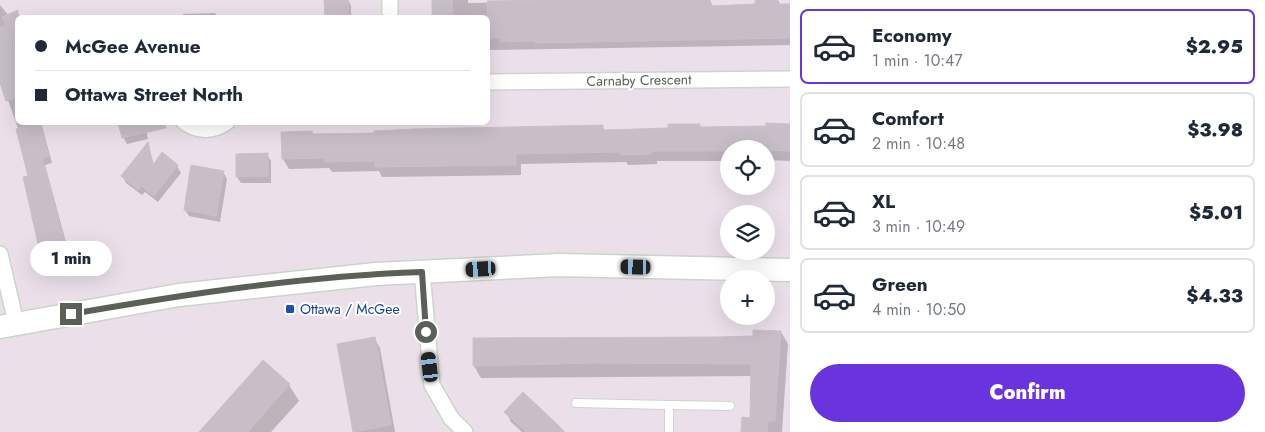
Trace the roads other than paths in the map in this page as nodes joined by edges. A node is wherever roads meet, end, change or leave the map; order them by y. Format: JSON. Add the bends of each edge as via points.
{"nodes":[{"id":1,"x":390,"y":0,"type":"edge"},
{"id":2,"x":390,"y":15,"type":"edge"},
{"id":3,"x":790,"y":79,"type":"edge"},
{"id":4,"x":490,"y":82,"type":"edge"},
{"id":5,"x":191,"y":125,"type":"edge"},
{"id":6,"x":222,"y":125,"type":"edge"},
{"id":7,"x":0,"y":254,"type":"edge"},
{"id":8,"x":790,"y":270,"type":"edge"},
{"id":9,"x":422,"y":272,"type":"junction"},
{"id":10,"x":8,"y":325,"type":"edge"},
{"id":11,"x":576,"y":403,"type":"dead end"},
{"id":12,"x":669,"y":405,"type":"junction"},
{"id":13,"x":730,"y":406,"type":"dead end"},
{"id":14,"x":465,"y":432,"type":"edge"},
{"id":15,"x":668,"y":432,"type":"edge"}],
"edges":[{"from":1,"to":2,"type":"street"},
{"from":3,"to":4,"type":"street","name":"Carnaby Crescent"},
{"from":5,"to":6,"type":"street","via":[[202,130]]},
{"from":7,"to":10,"type":"street"},
{"from":8,"to":9,"type":"main road","via":[[559,265]]},
{"from":9,"to":10,"type":"main road","via":[[180,295]]},
{"from":9,"to":14,"type":"street","via":[[432,385],[451,418]]},
{"from":11,"to":12,"type":"lane"},
{"from":12,"to":13,"type":"lane"},
{"from":12,"to":15,"type":"lane"}]}
